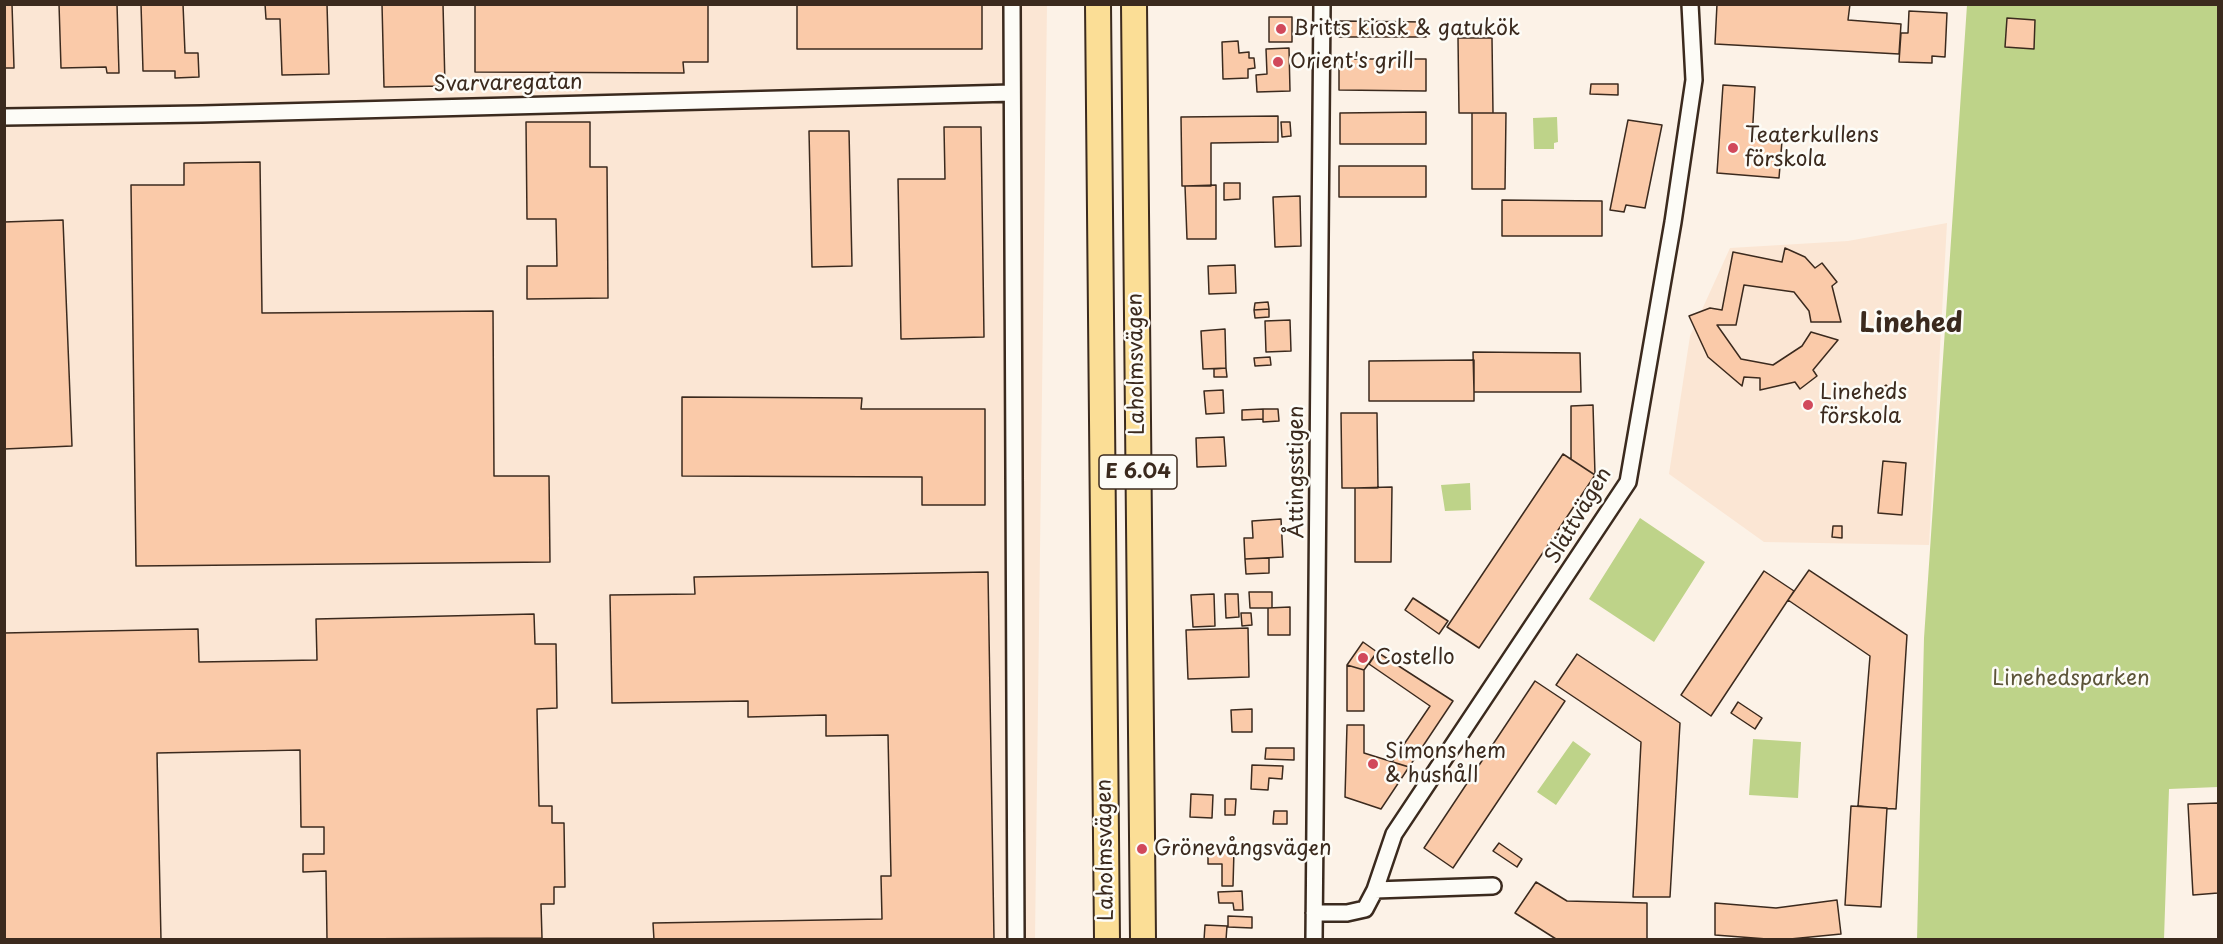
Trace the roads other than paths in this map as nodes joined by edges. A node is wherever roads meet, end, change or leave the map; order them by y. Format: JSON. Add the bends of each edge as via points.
{"nodes":[{"id":1,"x":1012,"y":4,"type":"edge"},
{"id":2,"x":1098,"y":4,"type":"edge"},
{"id":3,"x":1134,"y":4,"type":"edge"},
{"id":4,"x":1322,"y":4,"type":"edge"},
{"id":5,"x":1690,"y":4,"type":"edge"},
{"id":6,"x":1012,"y":93,"type":"junction"},
{"id":7,"x":4,"y":117,"type":"edge"},
{"id":8,"x":1493,"y":886,"type":"dead end"},
{"id":9,"x":1375,"y":890,"type":"junction"},
{"id":10,"x":1314,"y":913,"type":"junction"},
{"id":11,"x":1017,"y":939,"type":"edge"},
{"id":12,"x":1107,"y":939,"type":"edge"},
{"id":13,"x":1143,"y":939,"type":"edge"},
{"id":14,"x":1314,"y":939,"type":"edge"}],
"edges":[{"from":1,"to":6,"type":"street"},
{"from":2,"to":12,"type":"highway","name":"Laholmsvägen","number":"E 6.04"},
{"from":3,"to":13,"type":"highway","name":"Laholmsvägen","number":"E 6.04"},
{"from":4,"to":10,"type":"street","name":"Åttingsstigen"},
{"from":5,"to":9,"type":"street","name":"Slättvägen","via":[[1694,80],[1628,482],[1394,834]]},
{"from":6,"to":7,"type":"street","name":"Svarvaregatan"},
{"from":6,"to":11,"type":"street"},
{"from":8,"to":9,"type":"street"},
{"from":9,"to":10,"type":"street","name":"Slättvägen","via":[[1365,909]]},
{"from":10,"to":14,"type":"street","name":"Åttingsstigen"}]}
